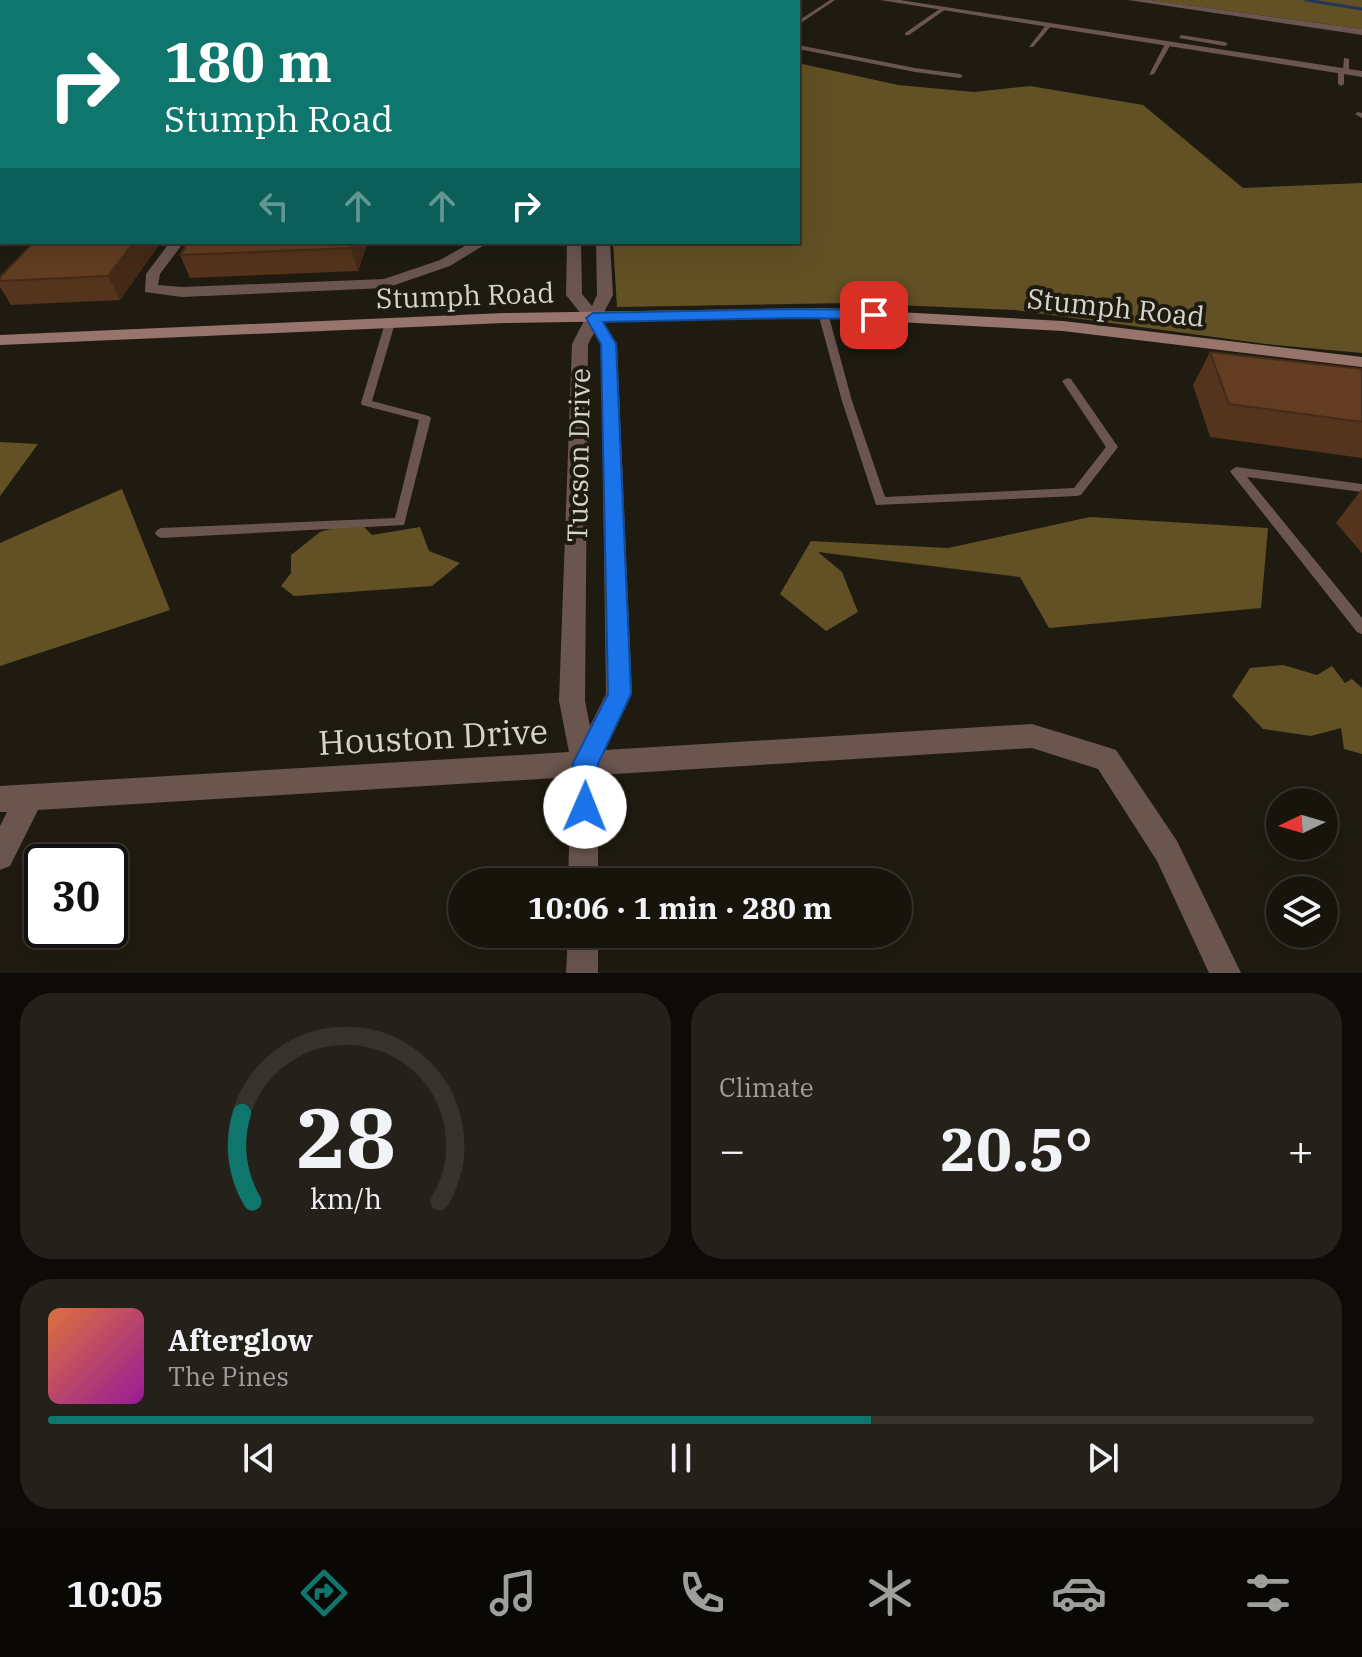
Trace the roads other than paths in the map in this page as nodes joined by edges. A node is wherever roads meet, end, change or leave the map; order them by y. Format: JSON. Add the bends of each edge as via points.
{"nodes":[{"id":1,"x":833,"y":0,"type":"edge"},
{"id":2,"x":884,"y":0,"type":"edge"},
{"id":3,"x":1132,"y":0,"type":"edge"},
{"id":4,"x":952,"y":2,"type":"dead end"},
{"id":5,"x":922,"y":3,"type":"edge"},
{"id":6,"x":940,"y":5,"type":"edge"},
{"id":7,"x":800,"y":22,"type":"edge"},
{"id":8,"x":1048,"y":26,"type":"junction"},
{"id":9,"x":1362,"y":32,"type":"edge"},
{"id":10,"x":907,"y":34,"type":"dead end"},
{"id":11,"x":1181,"y":37,"type":"dead end"},
{"id":12,"x":1168,"y":44,"type":"junction"},
{"id":13,"x":1225,"y":44,"type":"dead end"},
{"id":14,"x":1203,"y":45,"type":"junction"},
{"id":15,"x":1031,"y":46,"type":"dead end"},
{"id":16,"x":800,"y":47,"type":"edge"},
{"id":17,"x":1346,"y":59,"type":"dead end"},
{"id":18,"x":1344,"y":71,"type":"junction"},
{"id":19,"x":1151,"y":74,"type":"dead end"},
{"id":20,"x":1362,"y":74,"type":"edge"},
{"id":21,"x":960,"y":76,"type":"dead end"},
{"id":22,"x":1341,"y":84,"type":"dead end"},
{"id":23,"x":176,"y":244,"type":"edge"},
{"id":24,"x":478,"y":244,"type":"edge"},
{"id":25,"x":574,"y":244,"type":"edge"},
{"id":26,"x":603,"y":244,"type":"edge"},
{"id":27,"x":823,"y":313,"type":"junction"},
{"id":28,"x":593,"y":318,"type":"junction"},
{"id":29,"x":390,"y":323,"type":"junction"},
{"id":30,"x":0,"y":340,"type":"edge"},
{"id":31,"x":1362,"y":362,"type":"edge"},
{"id":32,"x":1067,"y":381,"type":"dead end"},
{"id":33,"x":1362,"y":488,"type":"edge"},
{"id":34,"x":161,"y":533,"type":"dead end"},
{"id":35,"x":1362,"y":628,"type":"edge"},
{"id":36,"x":585,"y":763,"type":"junction"},
{"id":37,"x":30,"y":796,"type":"junction"},
{"id":38,"x":0,"y":799,"type":"edge"},
{"id":39,"x":0,"y":856,"type":"edge"},
{"id":40,"x":583,"y":868,"type":"edge"},
{"id":41,"x":583,"y":948,"type":"edge"},
{"id":42,"x":582,"y":973,"type":"edge"},
{"id":43,"x":1225,"y":973,"type":"edge"}],
"edges":[{"from":1,"to":7,"type":"lane"},
{"from":2,"to":5,"type":"street"},
{"from":3,"to":9,"type":"street"},
{"from":4,"to":6,"type":"lane"},
{"from":5,"to":6,"type":"street"},
{"from":6,"to":8,"type":"street"},
{"from":6,"to":10,"type":"lane"},
{"from":8,"to":12,"type":"street"},
{"from":8,"to":15,"type":"lane"},
{"from":11,"to":14,"type":"lane"},
{"from":12,"to":14,"type":"street"},
{"from":12,"to":19,"type":"lane"},
{"from":13,"to":14,"type":"lane"},
{"from":14,"to":18,"type":"street"},
{"from":16,"to":21,"type":"lane"},
{"from":17,"to":18,"type":"lane"},
{"from":18,"to":20,"type":"street"},
{"from":18,"to":22,"type":"lane"},
{"from":23,"to":24,"type":"street","via":[[153,274],[150,289],[386,283],[445,263]]},
{"from":25,"to":28,"type":"street","via":[[574,295]]},
{"from":26,"to":28,"type":"street","via":[[605,295]]},
{"from":27,"to":28,"type":"main road","name":"Stumph Road"},
{"from":27,"to":31,"type":"main road","name":"Stumph Road","via":[[1063,326]]},
{"from":27,"to":32,"type":"lane","via":[[880,502],[1077,492],[1112,447]]},
{"from":28,"to":29,"type":"main road","name":"Stumph Road"},
{"from":28,"to":36,"type":"street","name":"Tucson Drive","via":[[580,344],[572,701]]},
{"from":28,"to":36,"type":"street","name":"Tucson Drive","via":[[609,344],[619,694]]},
{"from":29,"to":30,"type":"main road","name":"Stumph Road"},
{"from":29,"to":34,"type":"lane","via":[[366,403],[425,418],[400,522]]},
{"from":33,"to":35,"type":"lane","via":[[1236,471]]},
{"from":36,"to":37,"type":"street","name":"Houston Drive"},
{"from":36,"to":40,"type":"street","name":"Tucson Drive"},
{"from":36,"to":43,"type":"street","name":"Houston Drive","via":[[1032,736],[1107,759],[1167,851]]},
{"from":37,"to":38,"type":"street","name":"Houston Drive"},
{"from":37,"to":39,"type":"street"},
{"from":41,"to":42,"type":"street"}]}
